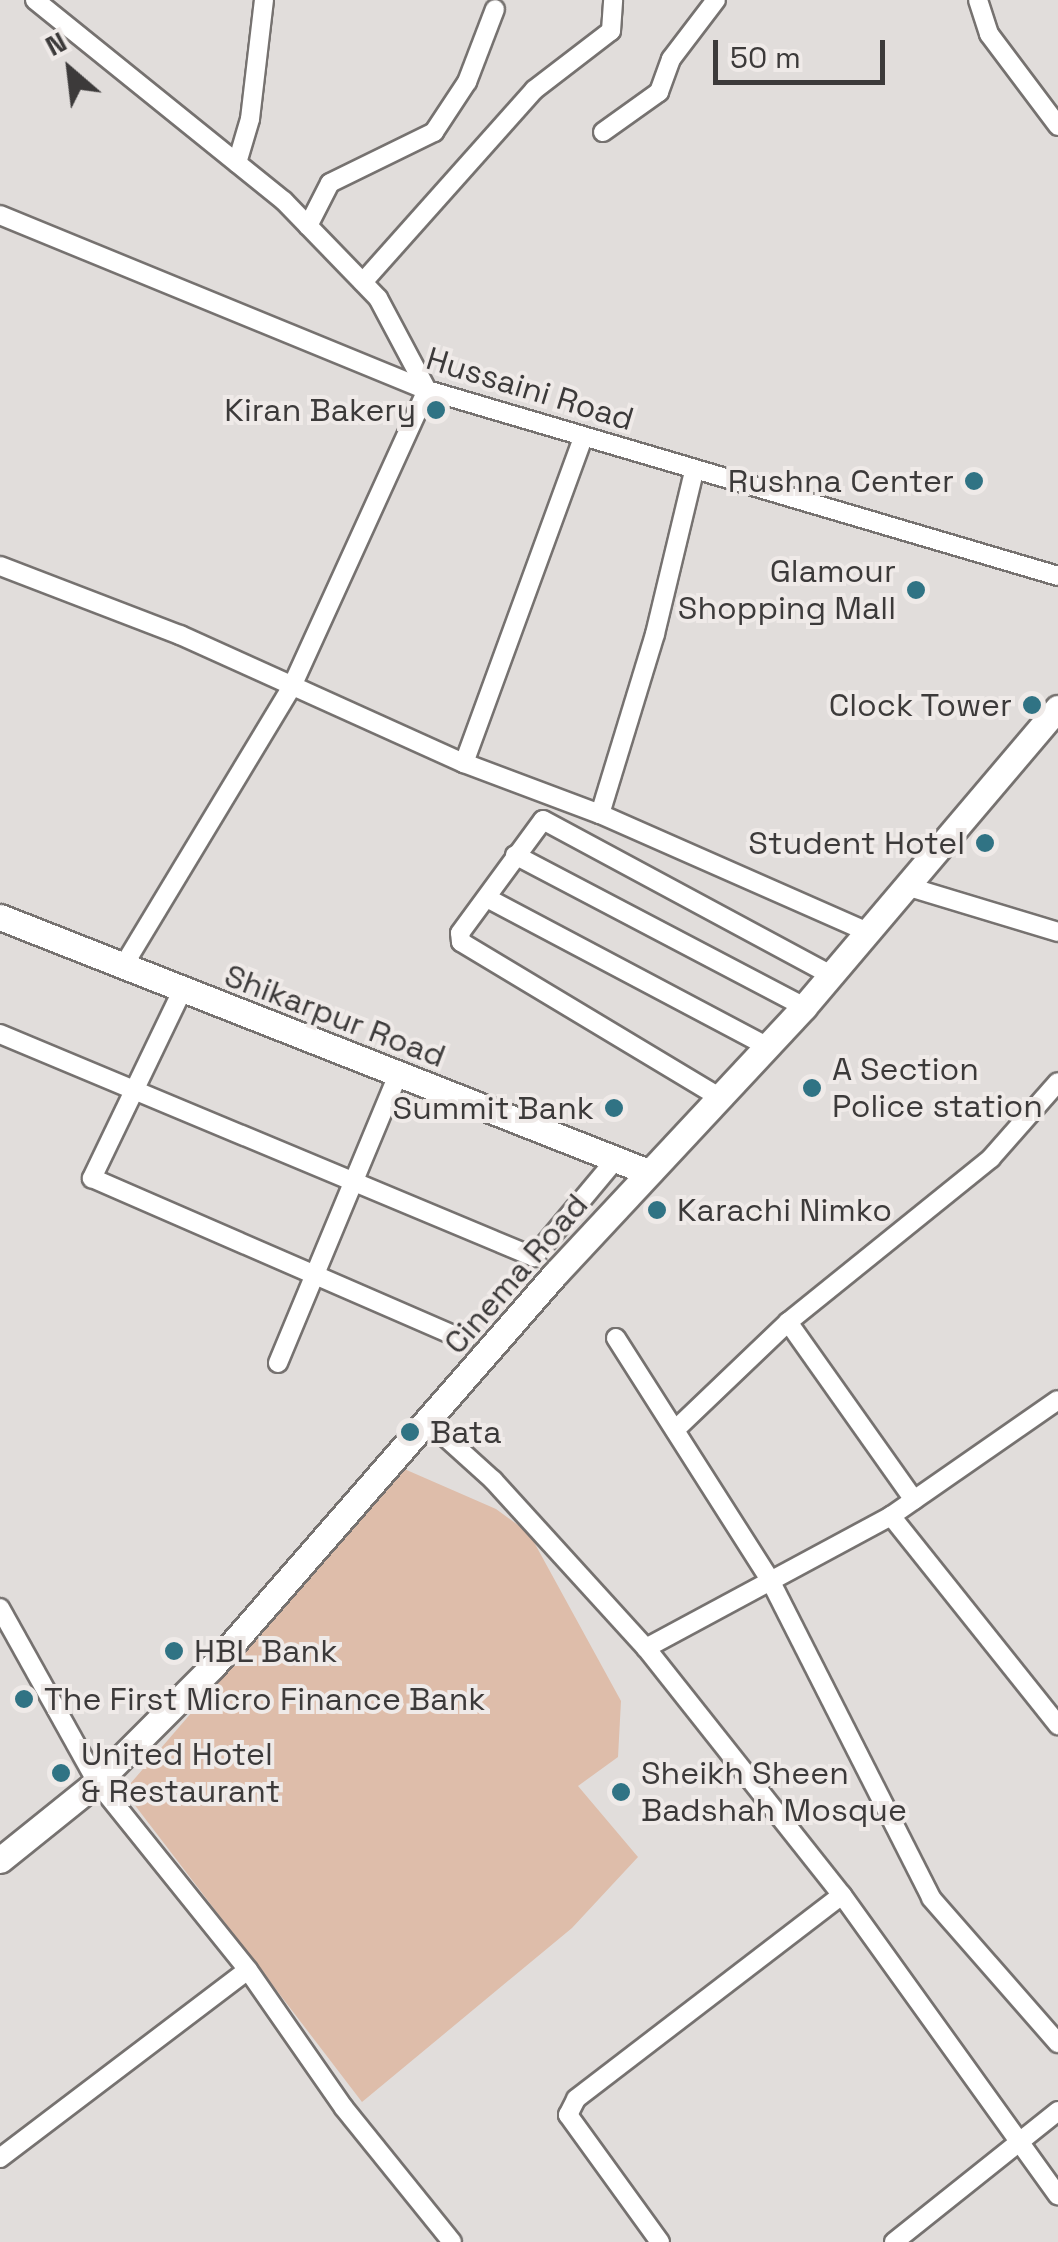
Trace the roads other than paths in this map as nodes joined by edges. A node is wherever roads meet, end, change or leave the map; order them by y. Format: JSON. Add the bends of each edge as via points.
{"nodes":[{"id":1,"x":35,"y":0,"type":"edge"},
{"id":2,"x":264,"y":0,"type":"edge"},
{"id":3,"x":614,"y":0,"type":"edge"},
{"id":4,"x":716,"y":0,"type":"edge"},
{"id":5,"x":978,"y":0,"type":"edge"},
{"id":6,"x":495,"y":9,"type":"dead end"},
{"id":7,"x":1058,"y":126,"type":"edge"},
{"id":8,"x":603,"y":132,"type":"dead end"},
{"id":9,"x":238,"y":163,"type":"junction"},
{"id":10,"x":0,"y":215,"type":"edge"},
{"id":11,"x":308,"y":226,"type":"junction"},
{"id":12,"x":363,"y":282,"type":"junction"},
{"id":13,"x":427,"y":390,"type":"junction"},
{"id":14,"x":583,"y":438,"type":"junction"},
{"id":15,"x":694,"y":471,"type":"junction"},
{"id":16,"x":0,"y":566,"type":"edge"},
{"id":17,"x":1058,"y":576,"type":"edge"},
{"id":18,"x":291,"y":688,"type":"junction"},
{"id":19,"x":1058,"y":708,"type":"edge"},
{"id":20,"x":464,"y":763,"type":"junction"},
{"id":21,"x":600,"y":814,"type":"junction"},
{"id":22,"x":516,"y":855,"type":"junction"},
{"id":23,"x":906,"y":886,"type":"junction"},
{"id":24,"x":487,"y":898,"type":"junction"},
{"id":25,"x":0,"y":917,"type":"edge"},
{"id":26,"x":867,"y":932,"type":"junction"},
{"id":27,"x":1058,"y":932,"type":"edge"},
{"id":28,"x":122,"y":968,"type":"junction"},
{"id":29,"x":831,"y":975,"type":"junction"},
{"id":30,"x":182,"y":991,"type":"junction"},
{"id":31,"x":804,"y":1007,"type":"junction"},
{"id":32,"x":0,"y":1034,"type":"edge"},
{"id":33,"x":768,"y":1046,"type":"junction"},
{"id":34,"x":398,"y":1075,"type":"junction"},
{"id":35,"x":1058,"y":1082,"type":"edge"},
{"id":36,"x":132,"y":1089,"type":"junction"},
{"id":37,"x":719,"y":1097,"type":"junction"},
{"id":38,"x":616,"y":1160,"type":"junction"},
{"id":39,"x":648,"y":1172,"type":"junction"},
{"id":40,"x":354,"y":1182,"type":"junction"},
{"id":41,"x":314,"y":1276,"type":"junction"},
{"id":42,"x":788,"y":1322,"type":"junction"},
{"id":43,"x":616,"y":1338,"type":"dead end"},
{"id":44,"x":465,"y":1340,"type":"dead end"},
{"id":45,"x":278,"y":1363,"type":"dead end"},
{"id":46,"x":1058,"y":1400,"type":"edge"},
{"id":47,"x":431,"y":1424,"type":"junction"},
{"id":48,"x":675,"y":1430,"type":"junction"},
{"id":49,"x":914,"y":1500,"type":"junction"},
{"id":50,"x":891,"y":1516,"type":"junction"},
{"id":51,"x":770,"y":1580,"type":"junction"},
{"id":52,"x":0,"y":1608,"type":"edge"},
{"id":53,"x":646,"y":1648,"type":"junction"},
{"id":54,"x":1058,"y":1725,"type":"edge"},
{"id":55,"x":98,"y":1782,"type":"junction"},
{"id":56,"x":0,"y":1860,"type":"edge"},
{"id":57,"x":842,"y":1895,"type":"junction"},
{"id":58,"x":248,"y":1970,"type":"junction"},
{"id":59,"x":1058,"y":2043,"type":"edge"},
{"id":60,"x":1058,"y":2111,"type":"edge"},
{"id":61,"x":1017,"y":2146,"type":"junction"},
{"id":62,"x":0,"y":2158,"type":"edge"},
{"id":63,"x":1058,"y":2196,"type":"edge"},
{"id":64,"x":452,"y":2242,"type":"edge"},
{"id":65,"x":660,"y":2242,"type":"edge"},
{"id":66,"x":894,"y":2242,"type":"edge"}],
"edges":[{"from":1,"to":9,"type":"street"},
{"from":2,"to":9,"type":"street"},
{"from":3,"to":12,"type":"street","via":[[611,31],[534,90]]},
{"from":4,"to":8,"type":"street","via":[[670,58],[658,92]]},
{"from":5,"to":7,"type":"street","via":[[990,34]]},
{"from":6,"to":11,"type":"street","via":[[466,82],[434,132],[330,183]]},
{"from":9,"to":11,"type":"street"},
{"from":10,"to":13,"type":"street","name":"Hussaini Road"},
{"from":11,"to":12,"type":"street"},
{"from":12,"to":13,"type":"street"},
{"from":13,"to":14,"type":"street","name":"Hussaini Road"},
{"from":13,"to":18,"type":"street"},
{"from":14,"to":15,"type":"street","name":"Hussaini Road"},
{"from":14,"to":20,"type":"street"},
{"from":15,"to":17,"type":"street","name":"Hussaini Road"},
{"from":15,"to":21,"type":"street","via":[[655,634]]},
{"from":16,"to":18,"type":"street","via":[[180,634]]},
{"from":18,"to":20,"type":"street"},
{"from":18,"to":28,"type":"street"},
{"from":19,"to":23,"type":"street","name":"Cinema Road"},
{"from":20,"to":21,"type":"street"},
{"from":21,"to":26,"type":"street"},
{"from":22,"to":24,"type":"street"},
{"from":22,"to":29,"type":"street","via":[[543,820],[550,821]]},
{"from":22,"to":31,"type":"street"},
{"from":23,"to":26,"type":"street","name":"Cinema Road"},
{"from":23,"to":27,"type":"street"},
{"from":24,"to":33,"type":"street"},
{"from":24,"to":37,"type":"street","via":[[460,933],[468,949]]},
{"from":25,"to":28,"type":"street","name":"Shikarpur Road"},
{"from":26,"to":29,"type":"street","name":"Cinema Road"},
{"from":28,"to":30,"type":"street","name":"Shikarpur Road"},
{"from":29,"to":31,"type":"street","name":"Cinema Road"},
{"from":30,"to":34,"type":"street","name":"Shikarpur Road"},
{"from":30,"to":36,"type":"street"},
{"from":31,"to":33,"type":"street","name":"Cinema Road"},
{"from":32,"to":36,"type":"street"},
{"from":33,"to":37,"type":"street","name":"Cinema Road"},
{"from":34,"to":38,"type":"street","name":"Shikarpur Road"},
{"from":34,"to":40,"type":"street"},
{"from":35,"to":42,"type":"street","via":[[991,1158]]},
{"from":36,"to":40,"type":"street"},
{"from":36,"to":41,"type":"street","via":[[92,1178]]},
{"from":37,"to":39,"type":"street","name":"Cinema Road"},
{"from":38,"to":39,"type":"street","name":"Shikarpur Road"},
{"from":38,"to":40,"type":"street","via":[[534,1258]]},
{"from":39,"to":47,"type":"street","name":"Cinema Road"},
{"from":40,"to":41,"type":"street"},
{"from":41,"to":44,"type":"street"},
{"from":41,"to":45,"type":"street"},
{"from":42,"to":48,"type":"street"},
{"from":42,"to":49,"type":"street"},
{"from":43,"to":48,"type":"street"},
{"from":46,"to":49,"type":"street"},
{"from":47,"to":53,"type":"street","via":[[493,1480]]},
{"from":47,"to":55,"type":"street","name":"Cinema Road","via":[[212,1667]]},
{"from":48,"to":51,"type":"street"},
{"from":49,"to":50,"type":"street"},
{"from":50,"to":51,"type":"street"},
{"from":50,"to":54,"type":"street"},
{"from":51,"to":53,"type":"street"},
{"from":51,"to":59,"type":"street","via":[[932,1898]]},
{"from":52,"to":55,"type":"street"},
{"from":53,"to":57,"type":"street"},
{"from":55,"to":56,"type":"street","name":"Cinema Road"},
{"from":55,"to":58,"type":"street"},
{"from":57,"to":61,"type":"street"},
{"from":57,"to":65,"type":"street","via":[[576,2099],[568,2115]]},
{"from":58,"to":62,"type":"street"},
{"from":58,"to":64,"type":"street","via":[[344,2108]]},
{"from":60,"to":61,"type":"street"},
{"from":61,"to":63,"type":"street"},
{"from":61,"to":66,"type":"street"}]}
